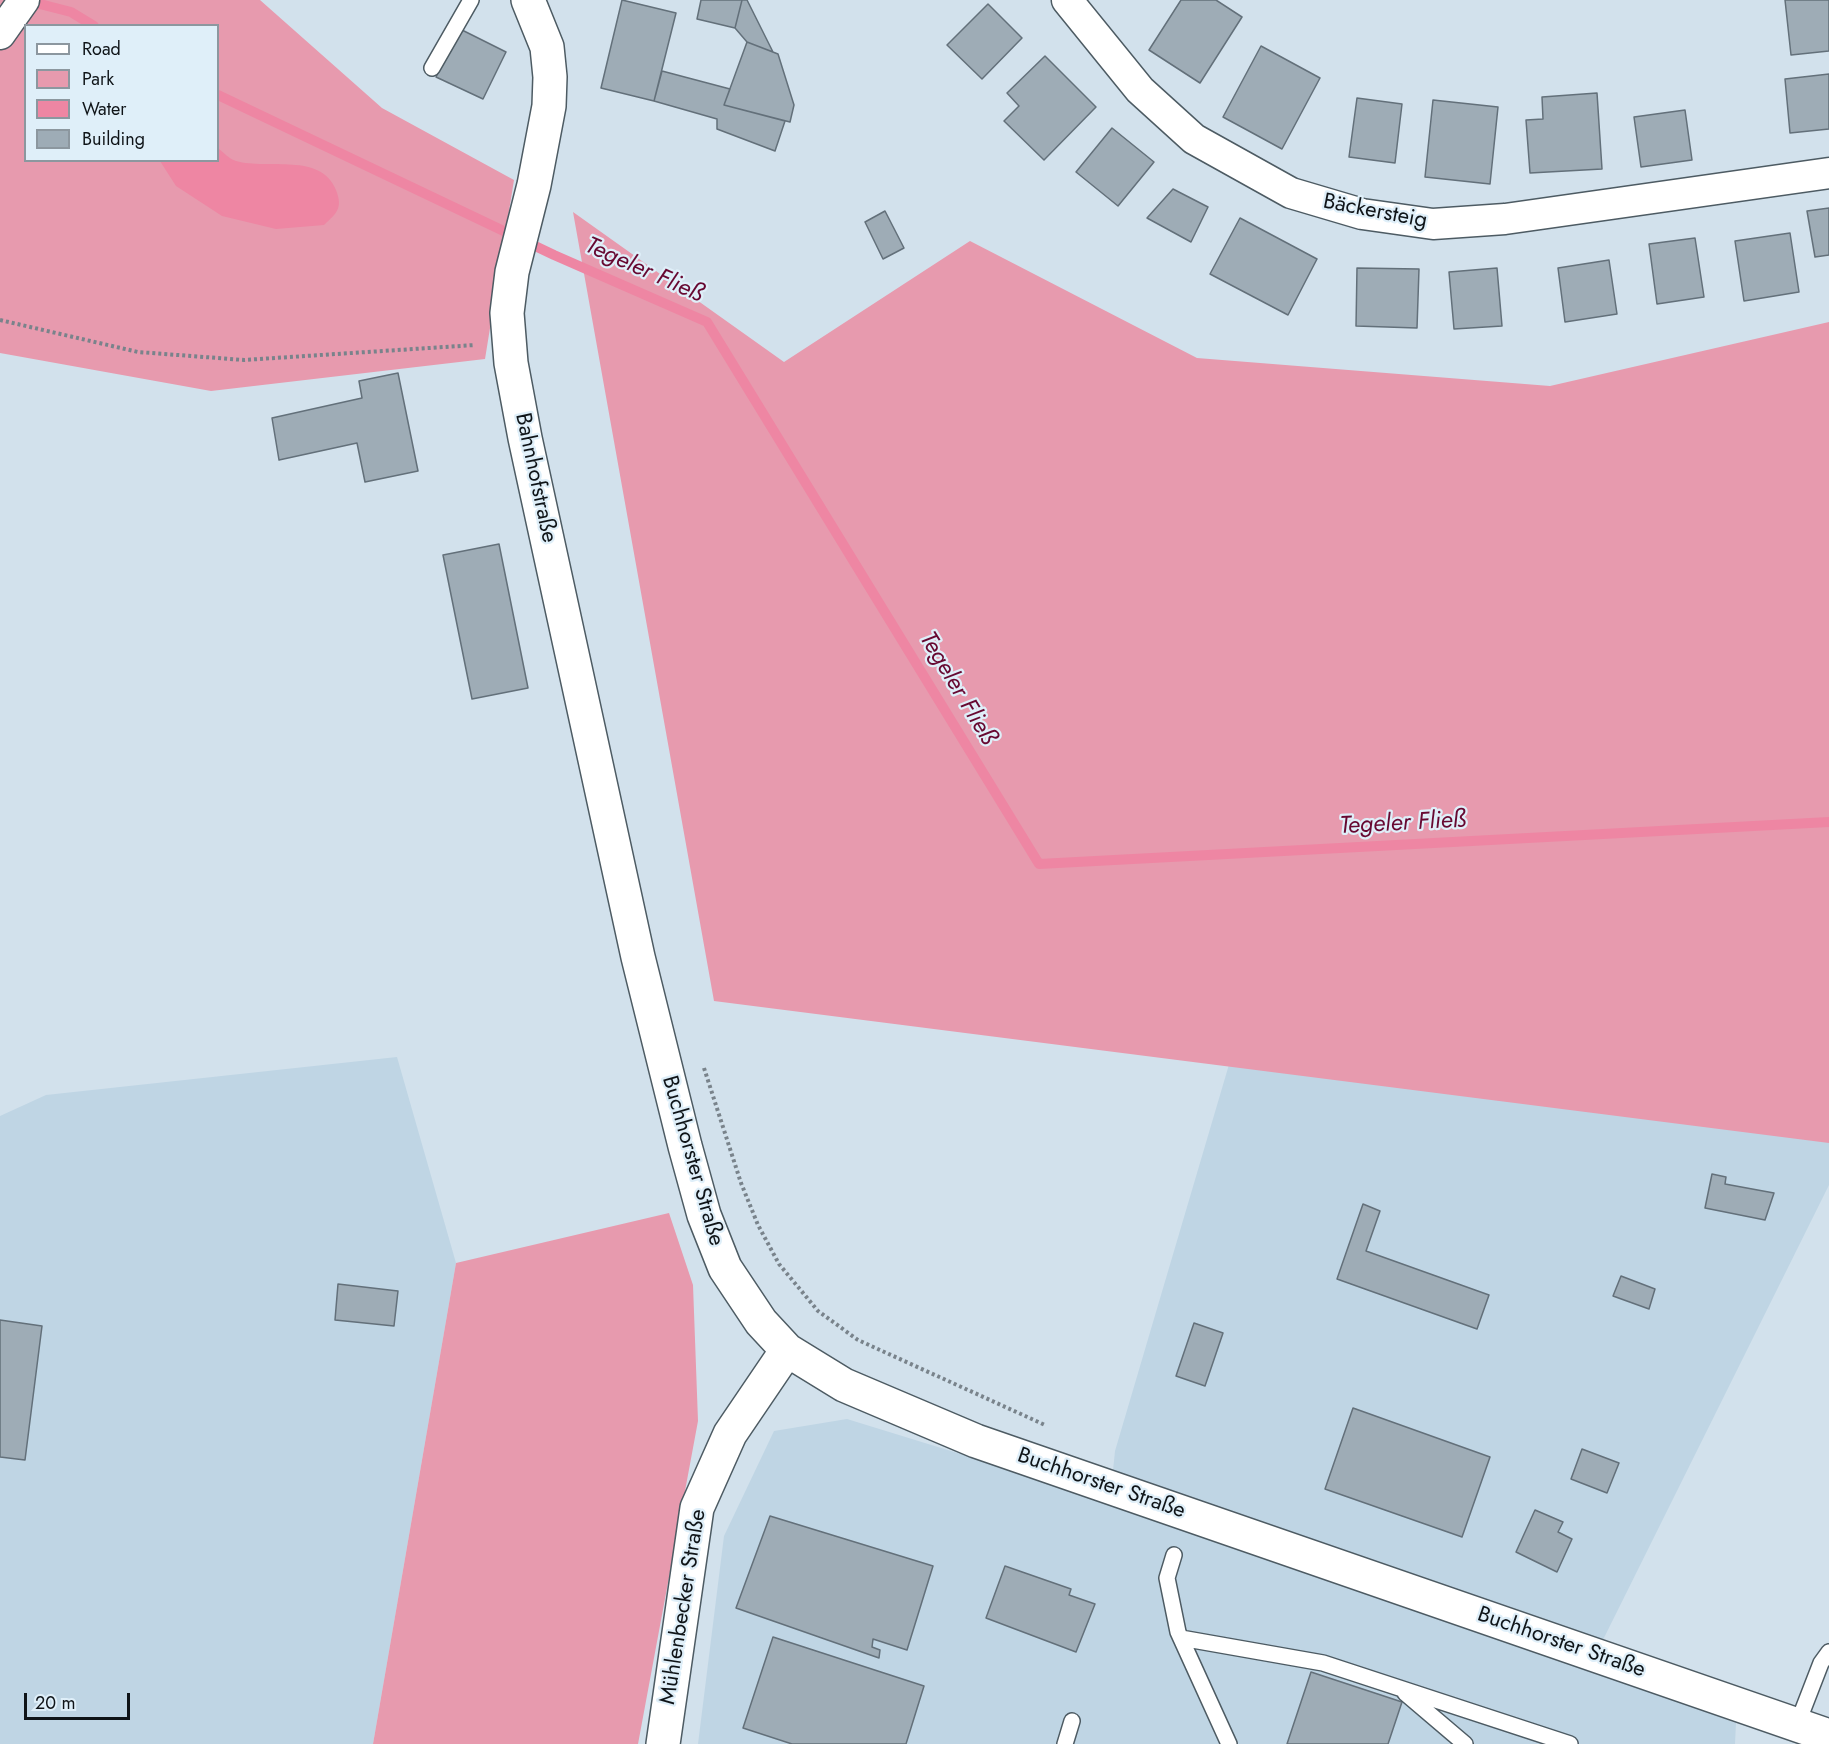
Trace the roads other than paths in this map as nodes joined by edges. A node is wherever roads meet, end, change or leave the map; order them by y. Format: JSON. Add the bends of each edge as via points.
{"nodes":[{"id":1,"x":471,"y":0,"type":"edge"},
{"id":2,"x":528,"y":0,"type":"edge"},
{"id":3,"x":1067,"y":0,"type":"edge"},
{"id":4,"x":432,"y":68,"type":"dead end"},
{"id":5,"x":1829,"y":173,"type":"edge"},
{"id":6,"x":638,"y":957,"type":"joint"},
{"id":7,"x":787,"y":1350,"type":"junction"},
{"id":8,"x":1173,"y":1555,"type":"dead end"},
{"id":9,"x":1181,"y":1638,"type":"junction"},
{"id":10,"x":1829,"y":1652,"type":"edge"},
{"id":11,"x":1395,"y":1686,"type":"junction"},
{"id":12,"x":1072,"y":1721,"type":"dead end"},
{"id":13,"x":1797,"y":1725,"type":"junction"},
{"id":14,"x":1829,"y":1736,"type":"edge"},
{"id":15,"x":663,"y":1744,"type":"edge"},
{"id":16,"x":1065,"y":1744,"type":"edge"},
{"id":17,"x":1228,"y":1744,"type":"edge"},
{"id":18,"x":1465,"y":1744,"type":"edge"},
{"id":19,"x":1570,"y":1744,"type":"edge"}],
"edges":[{"from":1,"to":4,"type":"lane"},
{"from":2,"to":6,"type":"main road","name":"Bahnhofstraße","via":[[547,46],[549,106],[512,272],[507,313],[511,363]]},
{"from":3,"to":5,"type":"street","name":"Bäckersteig","via":[[1140,90],[1194,139],[1291,193],[1362,214],[1433,224],[1495,220]]},
{"from":6,"to":7,"type":"main road","name":"Buchhorster Straße","via":[[712,1238],[742,1296]]},
{"from":7,"to":13,"type":"main road","name":"Buchhorster Straße","via":[[844,1385],[976,1441]]},
{"from":7,"to":15,"type":"main road","name":"Mühlenbecker Straße","via":[[730,1434],[697,1508]]},
{"from":8,"to":9,"type":"lane","via":[[1167,1578]]},
{"from":9,"to":11,"type":"lane","via":[[1323,1663]]},
{"from":9,"to":17,"type":"lane"},
{"from":10,"to":13,"type":"lane"},
{"from":11,"to":18,"type":"lane"},
{"from":11,"to":19,"type":"lane"},
{"from":12,"to":16,"type":"lane"},
{"from":13,"to":14,"type":"main road","name":"Buchhorster Straße"}]}
